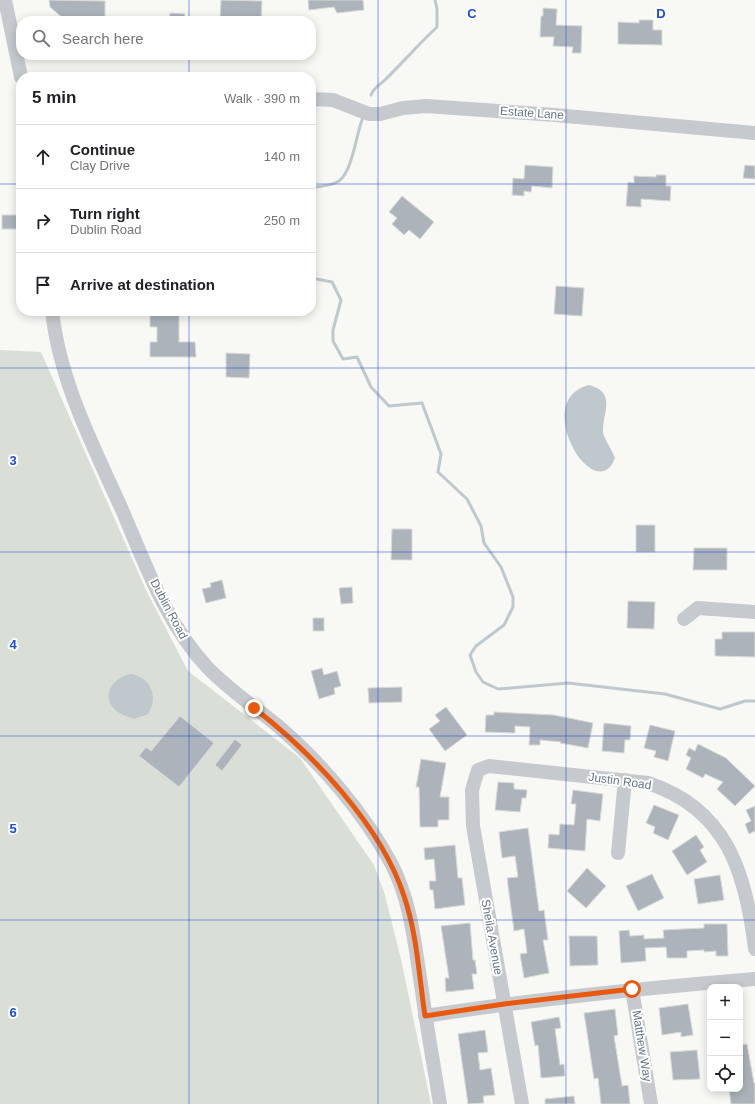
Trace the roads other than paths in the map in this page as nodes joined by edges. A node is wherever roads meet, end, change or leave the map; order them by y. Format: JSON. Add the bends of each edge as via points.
{"nodes":[{"id":1,"x":4,"y":0,"type":"edge"},
{"id":2,"x":16,"y":54,"type":"edge"},
{"id":3,"x":17,"y":60,"type":"edge"},
{"id":4,"x":20,"y":72,"type":"edge"},
{"id":5,"x":316,"y":98,"type":"edge"},
{"id":6,"x":755,"y":133,"type":"edge"},
{"id":7,"x":53,"y":316,"type":"edge"},
{"id":8,"x":755,"y":612,"type":"edge"},
{"id":9,"x":684,"y":620,"type":"dead end"},
{"id":10,"x":478,"y":770,"type":"joint"},
{"id":11,"x":625,"y":780,"type":"junction"},
{"id":12,"x":618,"y":853,"type":"dead end"},
{"id":13,"x":755,"y":949,"type":"edge"},
{"id":14,"x":755,"y":979,"type":"edge"},
{"id":15,"x":632,"y":989,"type":"junction"},
{"id":16,"x":504,"y":1004,"type":"junction"},
{"id":17,"x":425,"y":1016,"type":"junction"},
{"id":18,"x":440,"y":1104,"type":"edge"},
{"id":19,"x":522,"y":1104,"type":"edge"},
{"id":20,"x":651,"y":1104,"type":"edge"}],
"edges":[{"from":1,"to":2,"type":"street"},
{"from":3,"to":4,"type":"street"},
{"from":5,"to":6,"type":"street","name":"Estate Lane","via":[[333,100],[369,114],[426,106]]},
{"from":7,"to":17,"type":"street","name":"Dublin Road","via":[[62,366],[83,423],[179,632],[210,670],[312,758],[362,820],[389,861],[400,883],[412,923]]},
{"from":8,"to":9,"type":"street","via":[[698,608]]},
{"from":10,"to":11,"type":"street","name":"Justin Road","via":[[489,766]]},
{"from":10,"to":16,"type":"street","name":"Sheila Avenue","via":[[472,790],[473,826]]},
{"from":11,"to":12,"type":"street"},
{"from":11,"to":13,"type":"street","name":"Justin Road","via":[[648,783],[666,789],[701,811],[720,831],[744,886]]},
{"from":14,"to":15,"type":"street"},
{"from":15,"to":16,"type":"street"},
{"from":15,"to":20,"type":"street","name":"Matthew Way"},
{"from":16,"to":17,"type":"street"},
{"from":16,"to":19,"type":"street","name":"Sheila Avenue"},
{"from":17,"to":18,"type":"street","name":"Dublin Road"}]}
